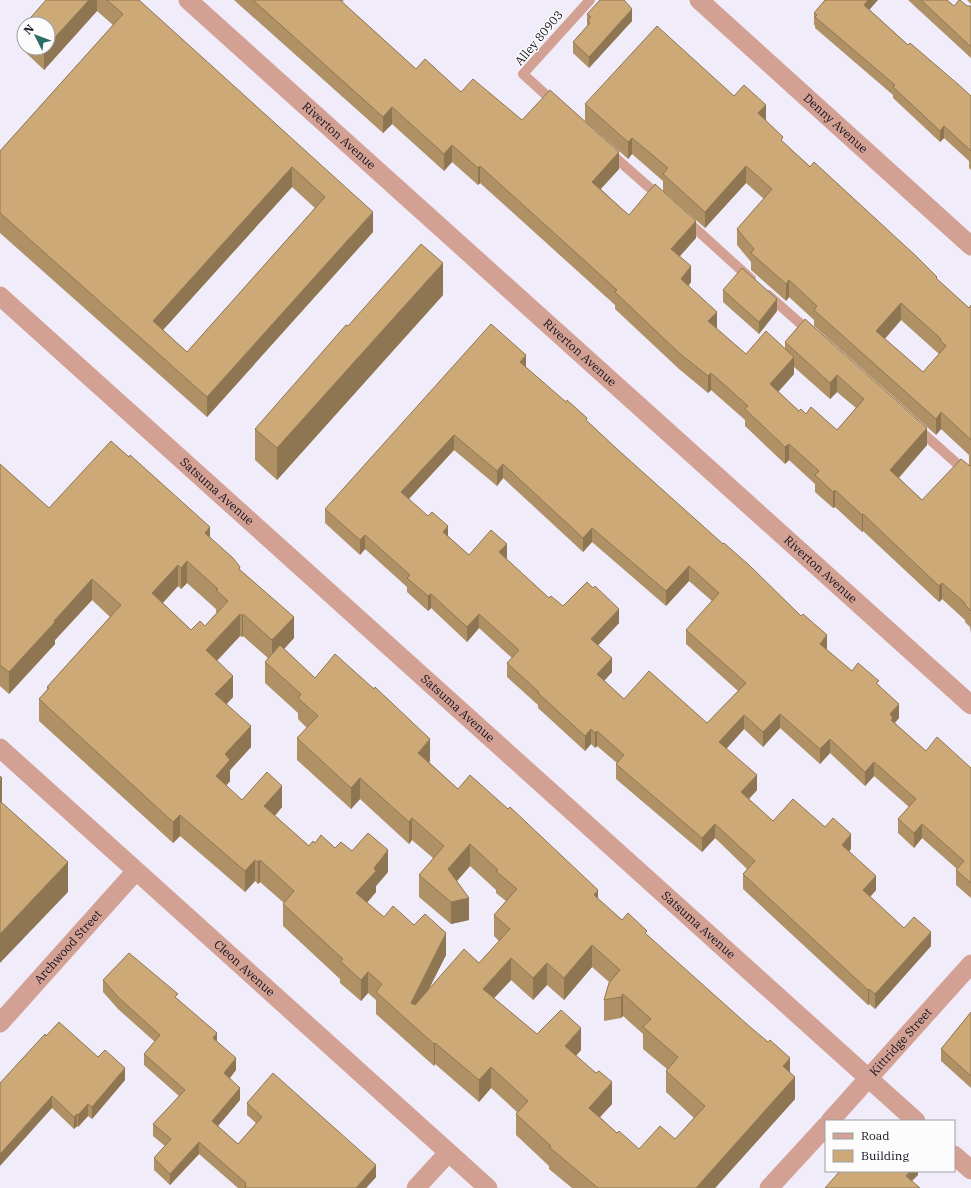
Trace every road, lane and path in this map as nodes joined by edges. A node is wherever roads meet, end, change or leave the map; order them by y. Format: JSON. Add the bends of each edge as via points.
{"nodes":[{"id":1,"x":188,"y":0,"type":"edge"},
{"id":2,"x":590,"y":0,"type":"edge"},
{"id":3,"x":699,"y":0,"type":"edge"},
{"id":4,"x":564,"y":111,"type":"edge"},
{"id":5,"x":600,"y":143,"type":"edge"},
{"id":6,"x":971,"y":246,"type":"edge"},
{"id":7,"x":0,"y":296,"type":"edge"},
{"id":8,"x":818,"y":339,"type":"edge"},
{"id":9,"x":912,"y":423,"type":"edge"},
{"id":10,"x":971,"y":476,"type":"edge"},
{"id":11,"x":971,"y":704,"type":"edge"},
{"id":12,"x":0,"y":748,"type":"edge"},
{"id":13,"x":136,"y":872,"type":"junction"},
{"id":14,"x":971,"y":964,"type":"edge"},
{"id":15,"x":0,"y":1023,"type":"edge"},
{"id":16,"x":869,"y":1079,"type":"junction"},
{"id":17,"x":831,"y":1120,"type":"edge"},
{"id":18,"x":915,"y":1120,"type":"edge"},
{"id":19,"x":825,"y":1127,"type":"edge"},
{"id":20,"x":448,"y":1152,"type":"junction"},
{"id":21,"x":955,"y":1156,"type":"edge"},
{"id":22,"x":971,"y":1170,"type":"edge"},
{"id":23,"x":416,"y":1188,"type":"edge"},
{"id":24,"x":488,"y":1188,"type":"edge"},
{"id":25,"x":769,"y":1188,"type":"edge"}],
"edges":[{"from":1,"to":11,"type":"street","name":"Riverton Avenue"},
{"from":2,"to":4,"type":"lane","name":"Alley 80903","via":[[523,74]]},
{"from":3,"to":6,"type":"street","name":"Denny Avenue"},
{"from":5,"to":8,"type":"lane"},
{"from":7,"to":16,"type":"street","name":"Satsuma Avenue"},
{"from":9,"to":10,"type":"lane"},
{"from":12,"to":13,"type":"street","name":"Cleon Avenue"},
{"from":13,"to":15,"type":"street","name":"Archwood Street"},
{"from":13,"to":20,"type":"street","name":"Cleon Avenue"},
{"from":14,"to":16,"type":"street","name":"Kittridge Street"},
{"from":16,"to":17,"type":"street","name":"Kittridge Street"},
{"from":16,"to":18,"type":"street","name":"Satsuma Avenue"},
{"from":19,"to":25,"type":"street"},
{"from":20,"to":23,"type":"street"},
{"from":20,"to":24,"type":"street","name":"Cleon Avenue"},
{"from":21,"to":22,"type":"street"}]}
